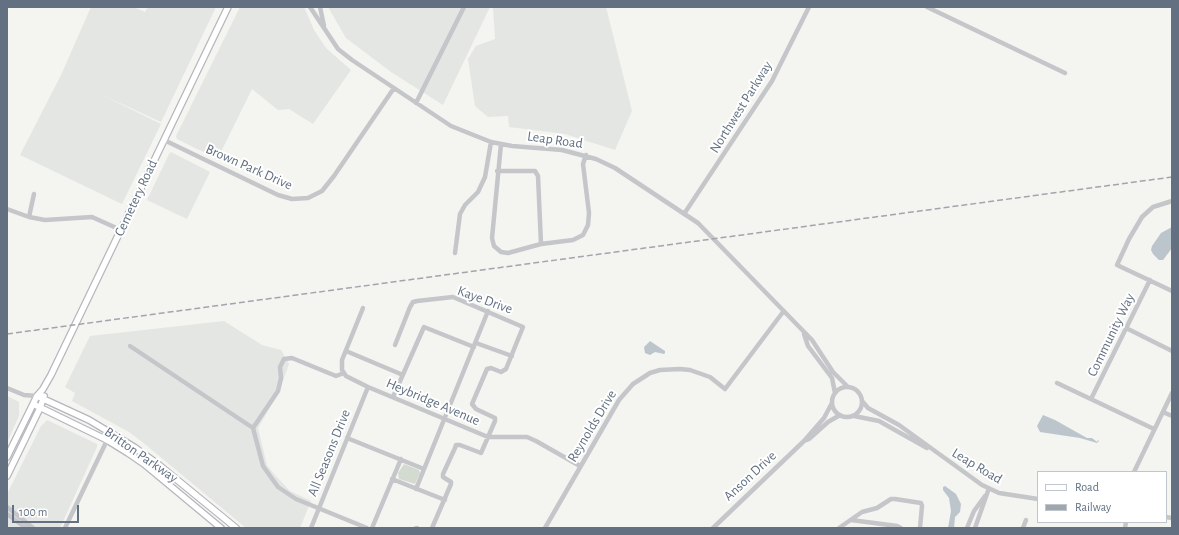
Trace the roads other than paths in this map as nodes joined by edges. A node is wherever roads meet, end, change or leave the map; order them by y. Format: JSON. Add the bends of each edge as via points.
{"nodes":[{"id":1,"x":228,"y":7,"type":"edge"},
{"id":2,"x":310,"y":7,"type":"edge"},
{"id":3,"x":320,"y":7,"type":"edge"},
{"id":4,"x":464,"y":7,"type":"edge"},
{"id":5,"x":809,"y":7,"type":"edge"},
{"id":6,"x":928,"y":7,"type":"edge"},
{"id":7,"x":324,"y":27,"type":"junction"},
{"id":8,"x":1065,"y":73,"type":"dead end"},
{"id":9,"x":394,"y":88,"type":"junction"},
{"id":10,"x":416,"y":103,"type":"junction"},
{"id":11,"x":164,"y":140,"type":"junction"},
{"id":12,"x":491,"y":142,"type":"junction"},
{"id":13,"x":501,"y":144,"type":"junction"},
{"id":14,"x":586,"y":155,"type":"junction"},
{"id":15,"x":497,"y":171,"type":"junction"},
{"id":16,"x":34,"y":194,"type":"dead end"},
{"id":17,"x":1172,"y":201,"type":"edge"},
{"id":18,"x":7,"y":209,"type":"edge"},
{"id":19,"x":684,"y":214,"type":"junction"},
{"id":20,"x":28,"y":217,"type":"junction"},
{"id":21,"x":121,"y":230,"type":"junction"},
{"id":22,"x":541,"y":244,"type":"junction"},
{"id":23,"x":455,"y":253,"type":"dead end"},
{"id":24,"x":1150,"y":280,"type":"junction"},
{"id":25,"x":1172,"y":291,"type":"edge"},
{"id":26,"x":363,"y":308,"type":"dead end"},
{"id":27,"x":488,"y":311,"type":"junction"},
{"id":28,"x":783,"y":312,"type":"junction"},
{"id":29,"x":1126,"y":328,"type":"junction"},
{"id":30,"x":804,"y":334,"type":"junction"},
{"id":31,"x":475,"y":345,"type":"junction"},
{"id":32,"x":130,"y":346,"type":"dead end"},
{"id":33,"x":395,"y":346,"type":"dead end"},
{"id":34,"x":1172,"y":351,"type":"edge"},
{"id":35,"x":346,"y":352,"type":"junction"},
{"id":36,"x":512,"y":356,"type":"junction"},
{"id":37,"x":344,"y":373,"type":"junction"},
{"id":38,"x":402,"y":375,"type":"junction"},
{"id":39,"x":1057,"y":383,"type":"dead end"},
{"id":40,"x":368,"y":387,"type":"junction"},
{"id":41,"x":848,"y":387,"type":"junction"},
{"id":42,"x":7,"y":388,"type":"edge"},
{"id":43,"x":43,"y":390,"type":"junction"},
{"id":44,"x":1172,"y":393,"type":"edge"},
{"id":45,"x":835,"y":394,"type":"junction"},
{"id":46,"x":24,"y":395,"type":"junction"},
{"id":47,"x":37,"y":396,"type":"junction"},
{"id":48,"x":393,"y":397,"type":"junction"},
{"id":49,"x":44,"y":399,"type":"junction"},
{"id":50,"x":1091,"y":399,"type":"junction"},
{"id":51,"x":862,"y":401,"type":"junction"},
{"id":52,"x":832,"y":403,"type":"junction"},
{"id":53,"x":33,"y":404,"type":"junction"},
{"id":54,"x":40,"y":408,"type":"junction"},
{"id":55,"x":1163,"y":412,"type":"junction"},
{"id":56,"x":840,"y":415,"type":"junction"},
{"id":57,"x":852,"y":416,"type":"junction"},
{"id":58,"x":1172,"y":416,"type":"edge"},
{"id":59,"x":445,"y":419,"type":"junction"},
{"id":60,"x":253,"y":428,"type":"junction"},
{"id":61,"x":1154,"y":429,"type":"junction"},
{"id":62,"x":111,"y":432,"type":"junction"},
{"id":63,"x":488,"y":437,"type":"junction"},
{"id":64,"x":347,"y":438,"type":"junction"},
{"id":65,"x":107,"y":440,"type":"junction"},
{"id":66,"x":804,"y":441,"type":"junction"},
{"id":67,"x":930,"y":449,"type":"junction"},
{"id":68,"x":7,"y":457,"type":"edge"},
{"id":69,"x":400,"y":459,"type":"junction"},
{"id":70,"x":580,"y":466,"type":"junction"},
{"id":71,"x":424,"y":469,"type":"junction"},
{"id":72,"x":1134,"y":471,"type":"edge"},
{"id":73,"x":7,"y":476,"type":"edge"},
{"id":74,"x":392,"y":479,"type":"junction"},
{"id":75,"x":989,"y":488,"type":"junction"},
{"id":76,"x":416,"y":489,"type":"junction"},
{"id":77,"x":986,"y":495,"type":"junction"},
{"id":78,"x":1037,"y":499,"type":"edge"},
{"id":79,"x":445,"y":500,"type":"junction"},
{"id":80,"x":7,"y":507,"type":"edge"},
{"id":81,"x":319,"y":508,"type":"junction"},
{"id":82,"x":7,"y":514,"type":"edge"},
{"id":83,"x":851,"y":520,"type":"junction"},
{"id":84,"x":1026,"y":520,"type":"dead end"},
{"id":85,"x":26,"y":528,"type":"edge"},
{"id":86,"x":33,"y":528,"type":"edge"},
{"id":87,"x":65,"y":528,"type":"edge"},
{"id":88,"x":221,"y":528,"type":"edge"},
{"id":89,"x":236,"y":528,"type":"edge"},
{"id":90,"x":311,"y":528,"type":"edge"},
{"id":91,"x":367,"y":528,"type":"edge"},
{"id":92,"x":372,"y":528,"type":"edge"},
{"id":93,"x":432,"y":528,"type":"edge"},
{"id":94,"x":545,"y":528,"type":"edge"},
{"id":95,"x":713,"y":528,"type":"edge"},
{"id":96,"x":839,"y":528,"type":"edge"},
{"id":97,"x":901,"y":528,"type":"edge"},
{"id":98,"x":920,"y":528,"type":"edge"},
{"id":99,"x":967,"y":528,"type":"edge"},
{"id":100,"x":975,"y":528,"type":"edge"},
{"id":101,"x":1023,"y":528,"type":"edge"}],
"edges":[{"from":1,"to":11,"type":"main road","name":"Cemetery Road"},
{"from":2,"to":7,"type":"street","name":"Leap Road"},
{"from":3,"to":7,"type":"street","name":"Leap Road"},
{"from":4,"to":10,"type":"street"},
{"from":5,"to":19,"type":"street","name":"Northwest Parkway","via":[[772,81]]},
{"from":6,"to":8,"type":"street"},
{"from":7,"to":9,"type":"street","name":"Leap Road","via":[[338,49]]},
{"from":9,"to":10,"type":"street","name":"Leap Road"},
{"from":9,"to":11,"type":"street","name":"Brown Park Drive","via":[[334,176],[322,191],[308,198],[292,199],[278,195]]},
{"from":10,"to":12,"type":"street","name":"Leap Road","via":[[456,128]]},
{"from":11,"to":21,"type":"main road","name":"Cemetery Road"},
{"from":12,"to":13,"type":"street","name":"Leap Road"},
{"from":12,"to":23,"type":"street","via":[[485,177],[478,192],[460,214]]},
{"from":13,"to":14,"type":"street","name":"Leap Road"},
{"from":13,"to":15,"type":"street"},
{"from":14,"to":19,"type":"street","name":"Leap Road","via":[[615,168]]},
{"from":14,"to":22,"type":"street","via":[[583,164],[589,213],[588,225],[583,235],[573,240]]},
{"from":15,"to":22,"type":"street","via":[[536,171]]},
{"from":15,"to":22,"type":"street","via":[[492,238],[494,246],[501,252],[508,253]]},
{"from":16,"to":20,"type":"street"},
{"from":17,"to":24,"type":"street","via":[[1153,207],[1142,217],[1117,265]]},
{"from":18,"to":20,"type":"street"},
{"from":19,"to":28,"type":"street","name":"Leap Road","via":[[706,230]]},
{"from":20,"to":21,"type":"street","via":[[45,220],[92,217]]},
{"from":21,"to":43,"type":"main road","name":"Cemetery Road"},
{"from":24,"to":25,"type":"street"},
{"from":24,"to":29,"type":"street","name":"Community Way"},
{"from":26,"to":35,"type":"street"},
{"from":27,"to":31,"type":"street"},
{"from":27,"to":33,"type":"street","name":"Kaye Drive","via":[[453,297],[413,302]]},
{"from":27,"to":36,"type":"street","name":"Kaye Drive","via":[[523,327]]},
{"from":28,"to":30,"type":"street","name":"Leap Road"},
{"from":28,"to":70,"type":"street","name":"Reynolds Drive","via":[[725,389],[710,377],[680,369],[650,373],[633,384],[619,400]]},
{"from":29,"to":34,"type":"street"},
{"from":29,"to":50,"type":"street","name":"Community Way"},
{"from":30,"to":41,"type":"street","name":"Leap Road","via":[[812,340],[838,378]]},
{"from":30,"to":45,"type":"street","name":"Leap Road","via":[[808,346],[832,378]]},
{"from":31,"to":36,"type":"street"},
{"from":31,"to":38,"type":"street","via":[[424,327]]},
{"from":31,"to":59,"type":"street"},
{"from":32,"to":60,"type":"street"},
{"from":35,"to":37,"type":"street","via":[[342,366]]},
{"from":35,"to":38,"type":"street"},
{"from":36,"to":63,"type":"street","via":[[504,371],[487,369],[472,404],[476,409],[495,418]]},
{"from":37,"to":40,"type":"street","name":"Heybridge Avenue"},
{"from":37,"to":60,"type":"street","via":[[336,376],[292,358],[284,359],[280,367],[278,391]]},
{"from":38,"to":48,"type":"street"},
{"from":39,"to":50,"type":"street"},
{"from":40,"to":48,"type":"street","name":"Heybridge Avenue"},
{"from":40,"to":64,"type":"street","name":"All Seasons Drive"},
{"from":41,"to":45,"type":"street","via":[[841,388]]},
{"from":41,"to":51,"type":"street","via":[[858,391]]},
{"from":42,"to":46,"type":"street"},
{"from":43,"to":47,"type":"main road","name":"Cemetery Road"},
{"from":43,"to":49,"type":"main road"},
{"from":44,"to":55,"type":"street"},
{"from":45,"to":52,"type":"street"},
{"from":46,"to":47,"type":"street"},
{"from":46,"to":53,"type":"street"},
{"from":47,"to":49,"type":"main road","name":"Britton Parkway"},
{"from":47,"to":53,"type":"main road","name":"Cemetery Road"},
{"from":48,"to":59,"type":"street","name":"Heybridge Avenue"},
{"from":49,"to":54,"type":"main road"},
{"from":49,"to":62,"type":"main road","name":"Britton Parkway"},
{"from":50,"to":61,"type":"street"},
{"from":51,"to":57,"type":"street","via":[[860,410]]},
{"from":51,"to":67,"type":"street","name":"Leap Road","via":[[868,408],[899,425]]},
{"from":52,"to":56,"type":"street","via":[[834,410]]},
{"from":52,"to":66,"type":"street","name":"Anson Drive","via":[[824,418]]},
{"from":53,"to":54,"type":"main road","name":"Britton Parkway"},
{"from":53,"to":68,"type":"main road","name":"Cemetery Road"},
{"from":54,"to":65,"type":"main road","name":"Britton Parkway"},
{"from":54,"to":73,"type":"main road"},
{"from":55,"to":58,"type":"street"},
{"from":55,"to":61,"type":"street"},
{"from":56,"to":57,"type":"street"},
{"from":56,"to":66,"type":"street","name":"Anson Drive"},
{"from":57,"to":67,"type":"street","name":"Leap Road","via":[[879,421]]},
{"from":59,"to":63,"type":"street","name":"Heybridge Avenue"},
{"from":59,"to":71,"type":"street"},
{"from":60,"to":81,"type":"street","via":[[263,466],[278,487],[296,499]]},
{"from":61,"to":72,"type":"street"},
{"from":62,"to":65,"type":"street"},
{"from":62,"to":89,"type":"main road","name":"Britton Parkway","via":[[159,465]]},
{"from":63,"to":70,"type":"street","name":"Heybridge Avenue","via":[[527,437]]},
{"from":63,"to":79,"type":"street","via":[[481,453],[456,445],[443,474],[443,477],[451,482]]},
{"from":64,"to":69,"type":"street"},
{"from":64,"to":81,"type":"street","name":"All Seasons Drive"},
{"from":65,"to":87,"type":"street"},
{"from":65,"to":88,"type":"main road","name":"Britton Parkway","via":[[144,464]]},
{"from":66,"to":95,"type":"street","name":"Anson Drive"},
{"from":67,"to":75,"type":"street","name":"Leap Road"},
{"from":69,"to":71,"type":"street"},
{"from":69,"to":74,"type":"street"},
{"from":70,"to":94,"type":"street","name":"Reynolds Drive"},
{"from":71,"to":76,"type":"street"},
{"from":74,"to":76,"type":"street"},
{"from":74,"to":92,"type":"street"},
{"from":75,"to":77,"type":"street"},
{"from":75,"to":78,"type":"street","name":"Leap Road","via":[[1013,496]]},
{"from":76,"to":79,"type":"street"},
{"from":77,"to":99,"type":"street","via":[[974,511]]},
{"from":77,"to":100,"type":"street"},
{"from":79,"to":93,"type":"street"},
{"from":80,"to":86,"type":"street"},
{"from":81,"to":90,"type":"street","name":"All Seasons Drive"},
{"from":81,"to":91,"type":"street"},
{"from":82,"to":85,"type":"street"},
{"from":83,"to":96,"type":"street"},
{"from":83,"to":97,"type":"street"},
{"from":83,"to":98,"type":"street","via":[[866,510],[877,508],[895,499],[921,503]]},
{"from":84,"to":101,"type":"street"}]}
